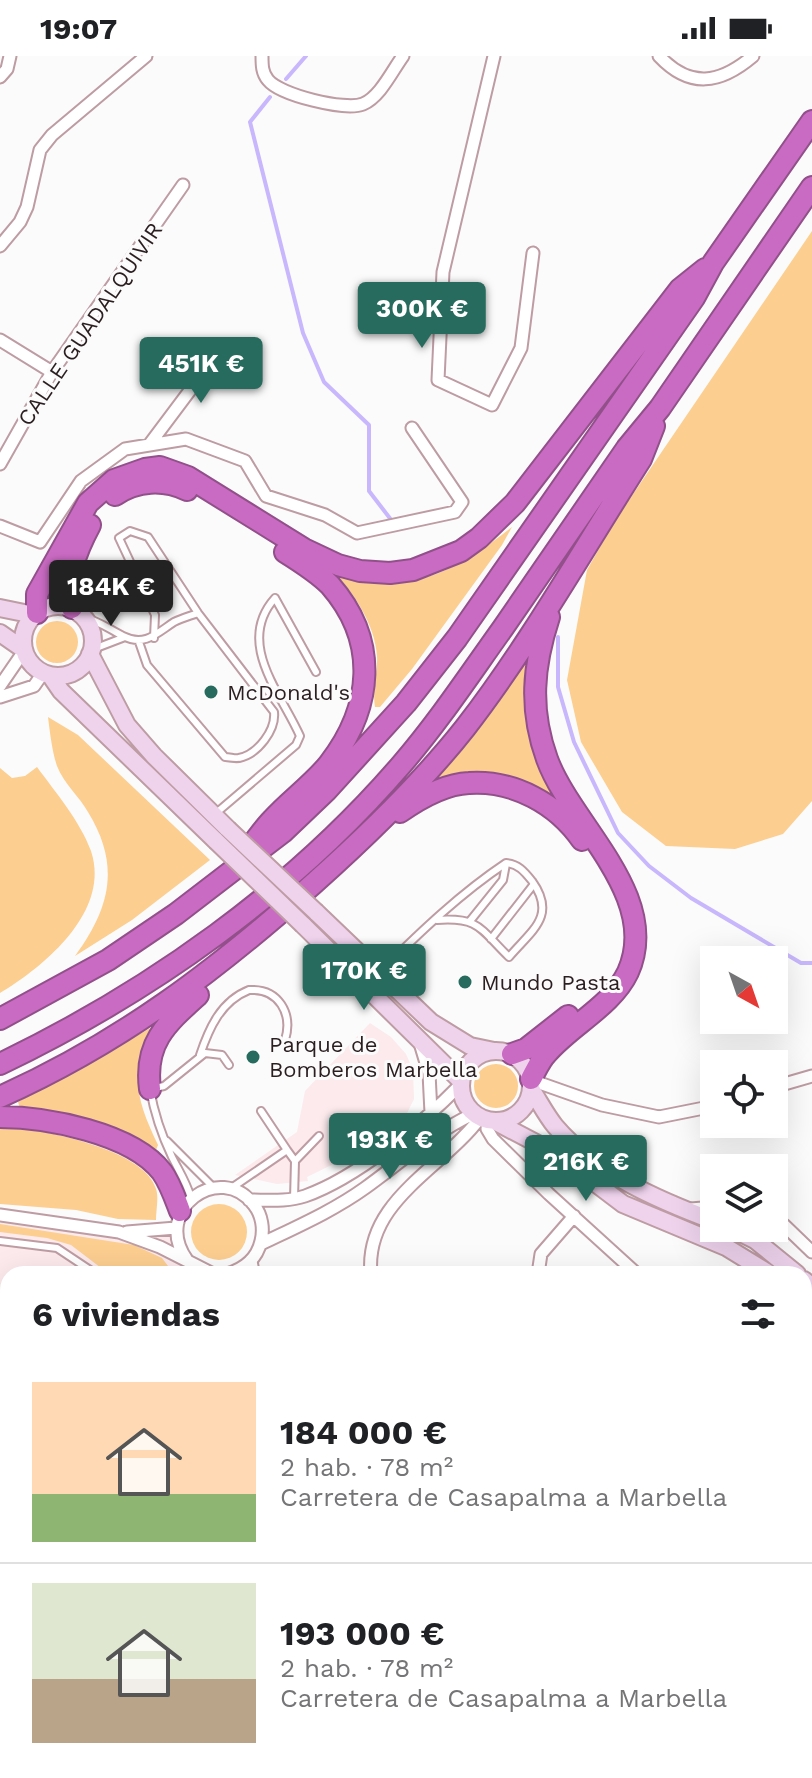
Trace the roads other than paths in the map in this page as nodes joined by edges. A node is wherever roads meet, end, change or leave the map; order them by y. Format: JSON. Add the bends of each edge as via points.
{"nodes":[{"id":1,"x":10,"y":56,"type":"edge"},
{"id":2,"x":146,"y":56,"type":"edge"},
{"id":3,"x":262,"y":56,"type":"edge"},
{"id":4,"x":403,"y":56,"type":"edge"},
{"id":5,"x":494,"y":56,"type":"edge"},
{"id":6,"x":659,"y":56,"type":"edge"},
{"id":7,"x":753,"y":56,"type":"edge"},
{"id":8,"x":0,"y":77,"type":"edge"},
{"id":9,"x":812,"y":121,"type":"edge"},
{"id":10,"x":183,"y":185,"type":"dead end"},
{"id":11,"x":812,"y":187,"type":"edge"},
{"id":12,"x":0,"y":246,"type":"edge"},
{"id":13,"x":533,"y":253,"type":"dead end"},
{"id":14,"x":713,"y":263,"type":"junction"},
{"id":15,"x":0,"y":340,"type":"edge"},
{"id":16,"x":224,"y":345,"type":"dead end"},
{"id":17,"x":52,"y":372,"type":"junction"},
{"id":18,"x":660,"y":408,"type":"junction"},
{"id":19,"x":412,"y":428,"type":"dead end"},
{"id":20,"x":149,"y":445,"type":"junction"},
{"id":21,"x":0,"y":464,"type":"edge"},
{"id":22,"x":0,"y":526,"type":"edge"},
{"id":23,"x":558,"y":589,"type":"junction"},
{"id":24,"x":0,"y":608,"type":"edge"},
{"id":25,"x":78,"y":612,"type":"junction"},
{"id":26,"x":198,"y":613,"type":"junction"},
{"id":27,"x":35,"y":614,"type":"junction"},
{"id":28,"x":0,"y":633,"type":"edge"},
{"id":29,"x":125,"y":637,"type":"junction"},
{"id":30,"x":154,"y":638,"type":"junction"},
{"id":31,"x":139,"y":642,"type":"junction"},
{"id":32,"x":24,"y":650,"type":"junction"},
{"id":33,"x":91,"y":652,"type":"junction"},
{"id":34,"x":316,"y":672,"type":"dead end"},
{"id":35,"x":47,"y":674,"type":"junction"},
{"id":36,"x":0,"y":686,"type":"edge"},
{"id":37,"x":0,"y":697,"type":"edge"},
{"id":38,"x":215,"y":814,"type":"junction"},
{"id":39,"x":377,"y":827,"type":"junction"},
{"id":40,"x":506,"y":863,"type":"junction"},
{"id":41,"x":233,"y":870,"type":"junction"},
{"id":42,"x":534,"y":884,"type":"junction"},
{"id":43,"x":437,"y":920,"type":"junction"},
{"id":44,"x":470,"y":921,"type":"junction"},
{"id":45,"x":491,"y":939,"type":"junction"},
{"id":46,"x":247,"y":943,"type":"junction"},
{"id":47,"x":379,"y":972,"type":"junction"},
{"id":48,"x":0,"y":1019,"type":"edge"},
{"id":49,"x":417,"y":1036,"type":"junction"},
{"id":50,"x":285,"y":1040,"type":"dead end"},
{"id":51,"x":503,"y":1052,"type":"junction"},
{"id":52,"x":200,"y":1056,"type":"junction"},
{"id":53,"x":0,"y":1064,"type":"edge"},
{"id":54,"x":229,"y":1065,"type":"dead end"},
{"id":55,"x":812,"y":1076,"type":"edge"},
{"id":56,"x":531,"y":1082,"type":"junction"},
{"id":57,"x":460,"y":1083,"type":"junction"},
{"id":58,"x":788,"y":1083,"type":"edge"},
{"id":59,"x":150,"y":1089,"type":"junction"},
{"id":60,"x":0,"y":1097,"type":"edge"},
{"id":61,"x":700,"y":1109,"type":"edge"},
{"id":62,"x":261,"y":1111,"type":"dead end"},
{"id":63,"x":431,"y":1113,"type":"junction"},
{"id":64,"x":0,"y":1117,"type":"edge"},
{"id":65,"x":484,"y":1119,"type":"junction"},
{"id":66,"x":319,"y":1136,"type":"dead end"},
{"id":67,"x":167,"y":1141,"type":"junction"},
{"id":68,"x":287,"y":1150,"type":"junction"},
{"id":69,"x":295,"y":1161,"type":"junction"},
{"id":70,"x":214,"y":1188,"type":"junction"},
{"id":71,"x":229,"y":1189,"type":"junction"},
{"id":72,"x":294,"y":1199,"type":"junction"},
{"id":73,"x":249,"y":1200,"type":"junction"},
{"id":74,"x":700,"y":1208,"type":"edge"},
{"id":75,"x":684,"y":1210,"type":"junction"},
{"id":76,"x":182,"y":1213,"type":"junction"},
{"id":77,"x":0,"y":1215,"type":"edge"},
{"id":78,"x":574,"y":1216,"type":"junction"},
{"id":79,"x":700,"y":1216,"type":"edge"},
{"id":80,"x":788,"y":1229,"type":"edge"},
{"id":81,"x":119,"y":1232,"type":"junction"},
{"id":82,"x":0,"y":1241,"type":"edge"},
{"id":83,"x":757,"y":1242,"type":"edge"},
{"id":84,"x":261,"y":1244,"type":"junction"},
{"id":85,"x":812,"y":1252,"type":"edge"},
{"id":86,"x":253,"y":1258,"type":"junction"},
{"id":87,"x":84,"y":1266,"type":"edge"},
{"id":88,"x":188,"y":1266,"type":"edge"},
{"id":89,"x":243,"y":1266,"type":"edge"},
{"id":90,"x":254,"y":1266,"type":"edge"},
{"id":91,"x":370,"y":1266,"type":"edge"},
{"id":92,"x":539,"y":1266,"type":"edge"},
{"id":93,"x":628,"y":1266,"type":"edge"},
{"id":94,"x":757,"y":1266,"type":"edge"},
{"id":95,"x":787,"y":1266,"type":"edge"}],
"edges":[{"from":1,"to":8,"type":"street"},
{"from":2,"to":12,"type":"street","via":[[40,150],[27,207]]},
{"from":3,"to":4,"type":"street","via":[[263,72],[275,86],[350,107],[366,104]]},
{"from":5,"to":13,"type":"street","via":[[443,272],[438,380],[492,405],[521,348]]},
{"from":6,"to":7,"type":"street","via":[[683,76],[700,79],[720,77]]},
{"from":9,"to":14,"type":"highway"},
{"from":10,"to":17,"type":"street","name":"CALLE GUADALQUIVIR"},
{"from":11,"to":18,"type":"highway"},
{"from":14,"to":27,"type":"highway","via":[[680,289],[515,503],[461,551],[413,570],[360,571],[304,549],[188,477],[160,467],[145,469],[114,480],[88,503],[37,594]]},
{"from":14,"to":41,"type":"highway","via":[[476,612],[406,703],[327,790]]},
{"from":15,"to":17,"type":"street"},
{"from":16,"to":20,"type":"street"},
{"from":17,"to":21,"type":"street","name":"CALLE GUADALQUIVIR"},
{"from":18,"to":23,"type":"highway","via":[[641,459]]},
{"from":18,"to":53,"type":"highway","via":[[441,717],[357,812],[212,938],[114,1003]]},
{"from":19,"to":20,"type":"street","via":[[462,502],[455,512],[357,533],[325,515],[266,496],[245,461],[186,439]]},
{"from":20,"to":22,"type":"street","via":[[125,449],[81,481],[40,542]]},
{"from":23,"to":39,"type":"highway","via":[[465,727]]},
{"from":23,"to":56,"type":"highway","via":[[540,642],[536,710],[548,760],[624,889],[635,923],[634,954],[615,991],[546,1053]]},
{"from":24,"to":27,"type":"main road"},
{"from":25,"to":27,"type":"main road","via":[[54,606]]},
{"from":25,"to":29,"type":"lane"},
{"from":25,"to":33,"type":"main road","via":[[92,635]]},
{"from":25,"to":41,"type":"highway","via":[[68,589],[69,574],[97,512],[123,490],[163,483],[192,493],[316,573],[350,615],[364,670],[355,721],[328,765],[271,820]]},
{"from":26,"to":30,"type":"lane","via":[[177,620]]},
{"from":26,"to":30,"type":"lane","via":[[148,537],[130,531],[119,538],[155,615]]},
{"from":26,"to":31,"type":"lane","via":[[274,712],[275,724],[259,746],[238,759],[225,757],[157,677]]},
{"from":27,"to":32,"type":"main road","via":[[25,628]]},
{"from":28,"to":32,"type":"main road"},
{"from":29,"to":31,"type":"lane"},
{"from":29,"to":33,"type":"lane"},
{"from":30,"to":31,"type":"lane"},
{"from":32,"to":35,"type":"main road","via":[[33,666]]},
{"from":32,"to":36,"type":"street"},
{"from":33,"to":35,"type":"main road","via":[[74,672]]},
{"from":33,"to":38,"type":"main road","via":[[127,725]]},
{"from":34,"to":38,"type":"lane","via":[[275,598],[264,610],[258,633],[261,658],[300,736]]},
{"from":35,"to":37,"type":"street","via":[[34,686]]},
{"from":35,"to":49,"type":"main road","bridge":true},
{"from":38,"to":47,"type":"main road","bridge":true},
{"from":39,"to":46,"type":"highway"},
{"from":39,"to":51,"type":"highway","via":[[438,791],[469,783],[524,792],[548,804],[573,827],[615,892],[623,949],[610,977],[526,1049]]},
{"from":40,"to":42,"type":"lane","via":[[516,864]]},
{"from":40,"to":43,"type":"lane"},
{"from":40,"to":44,"type":"lane","via":[[503,880]]},
{"from":41,"to":48,"type":"highway","via":[[108,960]]},
{"from":42,"to":45,"type":"lane"},
{"from":42,"to":45,"type":"lane","via":[[543,904],[541,918],[509,957]]},
{"from":43,"to":44,"type":"lane"},
{"from":43,"to":47,"type":"lane"},
{"from":44,"to":45,"type":"lane"},
{"from":46,"to":59,"type":"highway","via":[[154,1042],[147,1067]]},
{"from":46,"to":60,"type":"highway","via":[[145,1020]]},
{"from":47,"to":51,"type":"main road","via":[[447,1034],[470,1046]]},
{"from":49,"to":57,"type":"main road"},
{"from":49,"to":63,"type":"street","via":[[429,1073]]},
{"from":50,"to":52,"type":"lane","via":[[284,1007],[271,994],[249,990],[222,1009]]},
{"from":51,"to":56,"type":"main road","via":[[524,1064]]},
{"from":51,"to":57,"type":"main road","via":[[472,1060]]},
{"from":52,"to":54,"type":"lane","via":[[217,1053]]},
{"from":52,"to":59,"type":"lane","via":[[164,1086]]},
{"from":55,"to":58,"type":"street"},
{"from":56,"to":61,"type":"street","via":[[659,1117]]},
{"from":56,"to":65,"type":"main road","via":[[530,1098],[520,1112]]},
{"from":56,"to":75,"type":"main road","via":[[556,1128],[628,1184]]},
{"from":57,"to":63,"type":"street"},
{"from":57,"to":65,"type":"main road","via":[[463,1101]]},
{"from":59,"to":67,"type":"lane"},
{"from":62,"to":68,"type":"lane"},
{"from":63,"to":72,"type":"street","via":[[358,1168]]},
{"from":64,"to":76,"type":"highway","via":[[73,1127],[128,1146],[155,1164]]},
{"from":65,"to":78,"type":"street","via":[[493,1139]]},
{"from":65,"to":84,"type":"street","via":[[443,1130],[363,1190]]},
{"from":65,"to":91,"type":"street","via":[[407,1187],[377,1228]]},
{"from":65,"to":94,"type":"main road","via":[[557,1154],[623,1204],[726,1247]]},
{"from":66,"to":69,"type":"lane"},
{"from":67,"to":70,"type":"lane"},
{"from":67,"to":76,"type":"lane","via":[[188,1186]]},
{"from":68,"to":69,"type":"lane"},
{"from":68,"to":71,"type":"lane"},
{"from":69,"to":72,"type":"lane"},
{"from":70,"to":71,"type":"street"},
{"from":70,"to":76,"type":"street"},
{"from":71,"to":73,"type":"street"},
{"from":72,"to":73,"type":"street"},
{"from":73,"to":84,"type":"street","via":[[259,1213]]},
{"from":74,"to":75,"type":"street"},
{"from":75,"to":79,"type":"main road"},
{"from":76,"to":81,"type":"street"},
{"from":76,"to":88,"type":"street","via":[[178,1243]]},
{"from":77,"to":81,"type":"street"},
{"from":78,"to":92,"type":"street","via":[[541,1254]]},
{"from":78,"to":93,"type":"street"},
{"from":80,"to":85,"type":"street"},
{"from":81,"to":88,"type":"street"},
{"from":82,"to":87,"type":"lane","via":[[57,1248]]},
{"from":83,"to":95,"type":"main road"},
{"from":84,"to":86,"type":"street"},
{"from":86,"to":89,"type":"street"},
{"from":86,"to":90,"type":"lane"}]}
